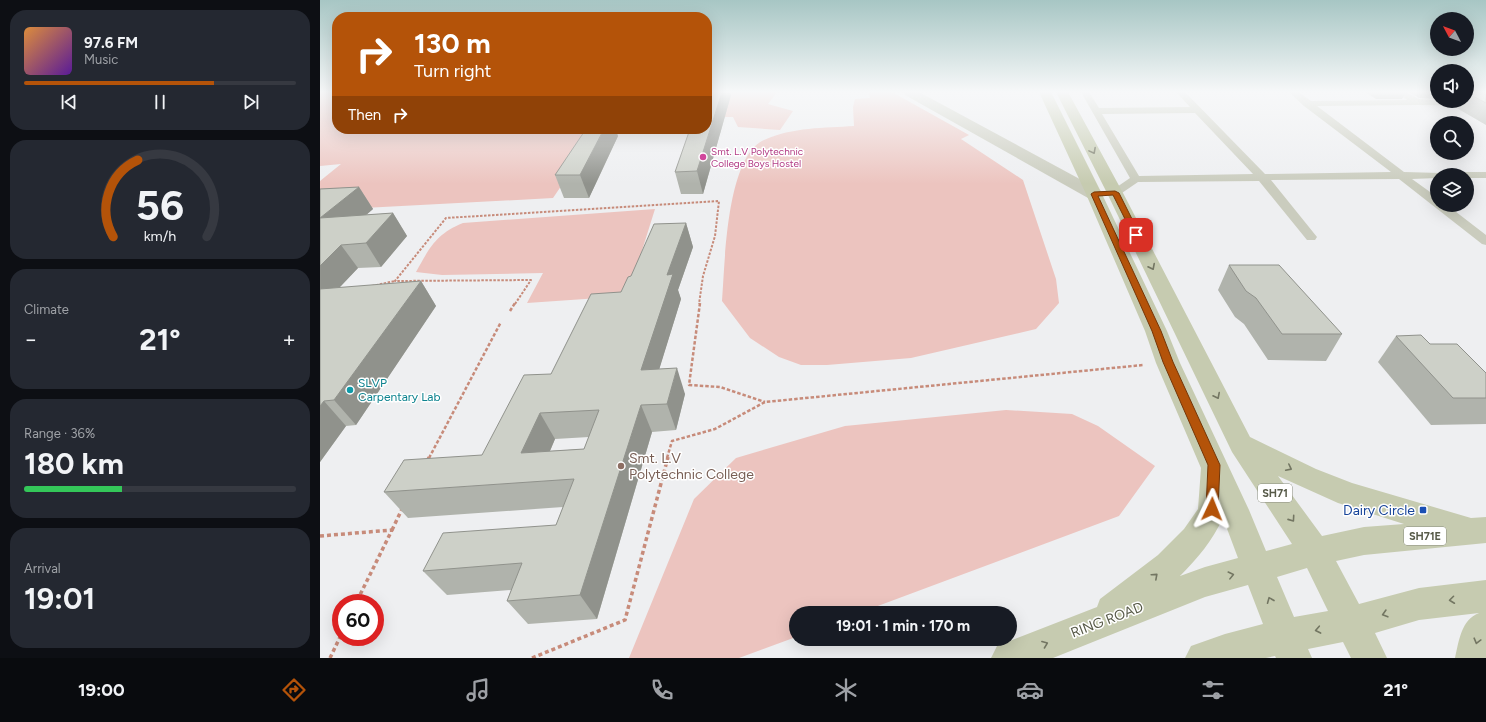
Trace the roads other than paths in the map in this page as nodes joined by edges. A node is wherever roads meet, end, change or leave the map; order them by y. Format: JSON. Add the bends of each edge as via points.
{"nodes":[{"id":1,"x":974,"y":123,"type":"edge"},
{"id":2,"x":1067,"y":123,"type":"edge"},
{"id":3,"x":1079,"y":123,"type":"edge"},
{"id":4,"x":1099,"y":123,"type":"edge"},
{"id":5,"x":1209,"y":123,"type":"edge"},
{"id":6,"x":1332,"y":123,"type":"edge"},
{"id":7,"x":1401,"y":175,"type":"junction"},
{"id":8,"x":1430,"y":175,"type":"edge"},
{"id":9,"x":1474,"y":175,"type":"edge"},
{"id":10,"x":1486,"y":175,"type":"edge"},
{"id":11,"x":1262,"y":177,"type":"junction"},
{"id":12,"x":1115,"y":189,"type":"junction"},
{"id":13,"x":1430,"y":198,"type":"edge"},
{"id":14,"x":1449,"y":212,"type":"edge"},
{"id":15,"x":1311,"y":237,"type":"dead end"},
{"id":16,"x":1486,"y":241,"type":"edge"},
{"id":17,"x":1241,"y":445,"type":"junction"},
{"id":18,"x":1214,"y":465,"type":"junction"},
{"id":19,"x":1480,"y":531,"type":"edge"},
{"id":20,"x":1315,"y":552,"type":"junction"},
{"id":21,"x":1257,"y":569,"type":"junction"},
{"id":22,"x":1486,"y":596,"type":"edge"},
{"id":23,"x":1350,"y":624,"type":"junction"},
{"id":24,"x":1092,"y":626,"type":"junction"},
{"id":25,"x":1486,"y":627,"type":"edge"},
{"id":26,"x":1277,"y":646,"type":"edge"},
{"id":27,"x":1009,"y":658,"type":"edge"},
{"id":28,"x":1203,"y":658,"type":"edge"},
{"id":29,"x":1369,"y":658,"type":"edge"},
{"id":30,"x":1473,"y":658,"type":"edge"}],
"edges":[{"from":1,"to":12,"type":"street"},
{"from":2,"to":12,"type":"main road","number":"SH71"},
{"from":3,"to":12,"type":"main road","number":"SH71","one_way":true},
{"from":4,"to":12,"type":"lane"},
{"from":5,"to":11,"type":"lane"},
{"from":6,"to":7,"type":"lane"},
{"from":7,"to":8,"type":"lane"},
{"from":7,"to":11,"type":"lane"},
{"from":7,"to":13,"type":"lane"},
{"from":9,"to":10,"type":"lane"},
{"from":11,"to":12,"type":"lane"},
{"from":11,"to":15,"type":"lane"},
{"from":12,"to":17,"type":"main road","number":"SH71","one_way":true},
{"from":12,"to":18,"type":"main road","number":"SH71","via":[[1156,331]]},
{"from":14,"to":16,"type":"lane"},
{"from":17,"to":19,"type":"main road","one_way":true,"via":[[1306,477],[1348,494]]},
{"from":17,"to":20,"type":"main road","number":"SH71","one_way":true},
{"from":18,"to":21,"type":"main road","number":"SH71"},
{"from":24,"to":18,"type":"main road","one_way":true,"via":[[1148,583],[1193,542],[1212,509]]},
{"from":19,"to":20,"type":"main road","number":"SH71E","via":[[1364,541]]},
{"from":20,"to":21,"type":"main road","number":"SH71E"},
{"from":20,"to":23,"type":"main road","number":"SH71"},
{"from":24,"to":21,"type":"main road","name":"RING ROAD","one_way":true,"via":[[1205,582]]},
{"from":26,"to":21,"type":"main road","number":"SH71","one_way":true},
{"from":22,"to":23,"type":"main road","one_way":true,"via":[[1419,604]]},
{"from":23,"to":26,"type":"main road","one_way":true},
{"from":23,"to":29,"type":"main road","number":"SH71"},
{"from":27,"to":24,"type":"main road","name":"RING ROAD","one_way":true},
{"from":25,"to":30,"type":"main road","one_way":true,"via":[[1478,635]]},
{"from":26,"to":28,"type":"main road"}]}
